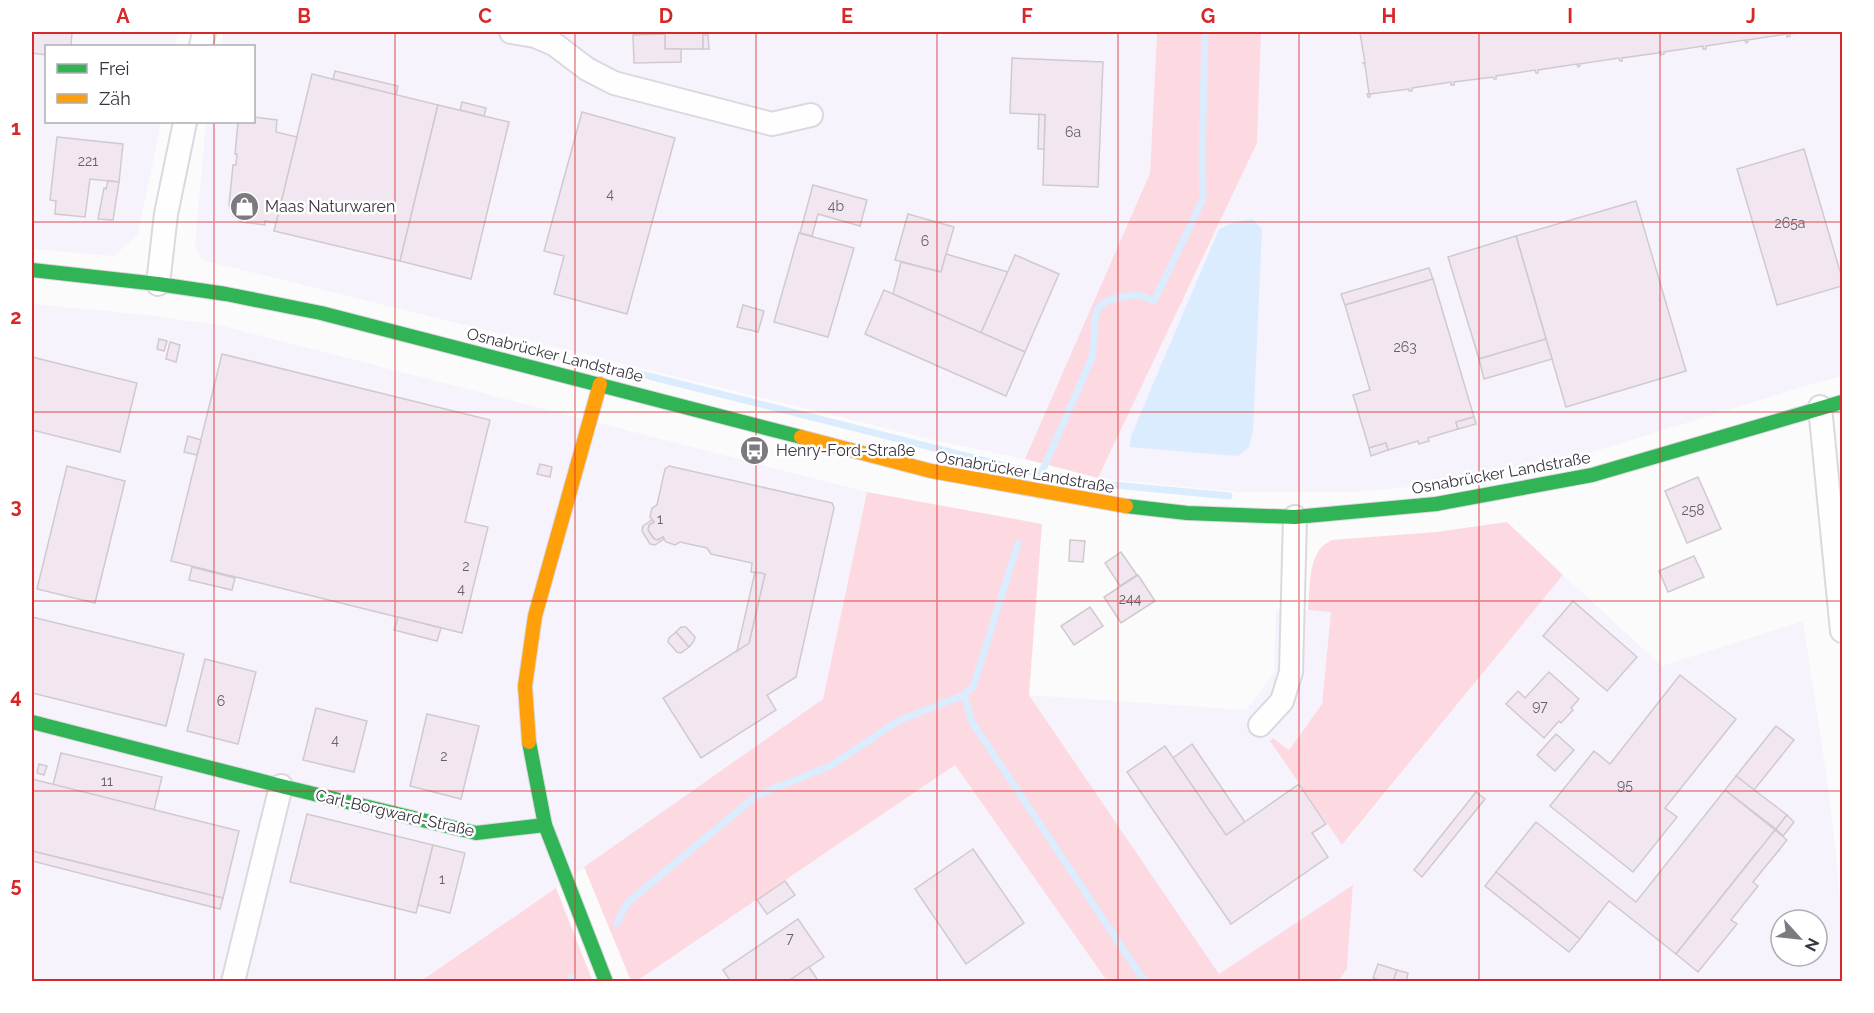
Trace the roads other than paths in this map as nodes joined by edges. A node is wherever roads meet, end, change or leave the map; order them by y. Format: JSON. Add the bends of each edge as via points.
{"nodes":[{"id":1,"x":511,"y":32,"type":"edge"},
{"id":2,"x":811,"y":115,"type":"dead end"},
{"id":3,"x":185,"y":123,"type":"edge"},
{"id":4,"x":32,"y":270,"type":"edge"},
{"id":5,"x":158,"y":284,"type":"junction"},
{"id":6,"x":600,"y":384,"type":"junction"},
{"id":7,"x":1842,"y":402,"type":"edge"},
{"id":8,"x":1820,"y":407,"type":"junction"},
{"id":9,"x":1295,"y":517,"type":"junction"},
{"id":10,"x":1842,"y":631,"type":"edge"},
{"id":11,"x":32,"y":722,"type":"edge"},
{"id":12,"x":1260,"y":725,"type":"dead end"},
{"id":13,"x":281,"y":786,"type":"junction"},
{"id":14,"x":545,"y":825,"type":"junction"},
{"id":15,"x":233,"y":981,"type":"edge"},
{"id":16,"x":606,"y":981,"type":"edge"}],
"edges":[{"from":1,"to":2,"type":"street","via":[[554,44],[614,82],[772,124]]},
{"from":3,"to":5,"type":"street","via":[[166,214]]},
{"from":4,"to":5,"type":"street","name":"Osnabrücker Landstraße"},
{"from":5,"to":6,"type":"street","name":"Osnabrücker Landstraße","via":[[321,313]]},
{"from":6,"to":9,"type":"street","name":"Osnabrücker Landstraße","via":[[931,471],[1113,505],[1187,513]]},
{"from":6,"to":14,"type":"street","via":[[535,616],[525,686],[529,750]]},
{"from":7,"to":8,"type":"street","name":"Osnabrücker Landstraße"},
{"from":8,"to":9,"type":"street","name":"Osnabrücker Landstraße","via":[[1592,475],[1436,504]]},
{"from":8,"to":10,"type":"street"},
{"from":9,"to":12,"type":"street","via":[[1291,672],[1282,701]]},
{"from":11,"to":13,"type":"street","name":"Carl-Borgward-Straße"},
{"from":13,"to":14,"type":"street","name":"Carl-Borgward-Straße","via":[[476,833]]},
{"from":13,"to":15,"type":"street"},
{"from":14,"to":16,"type":"street"}]}
